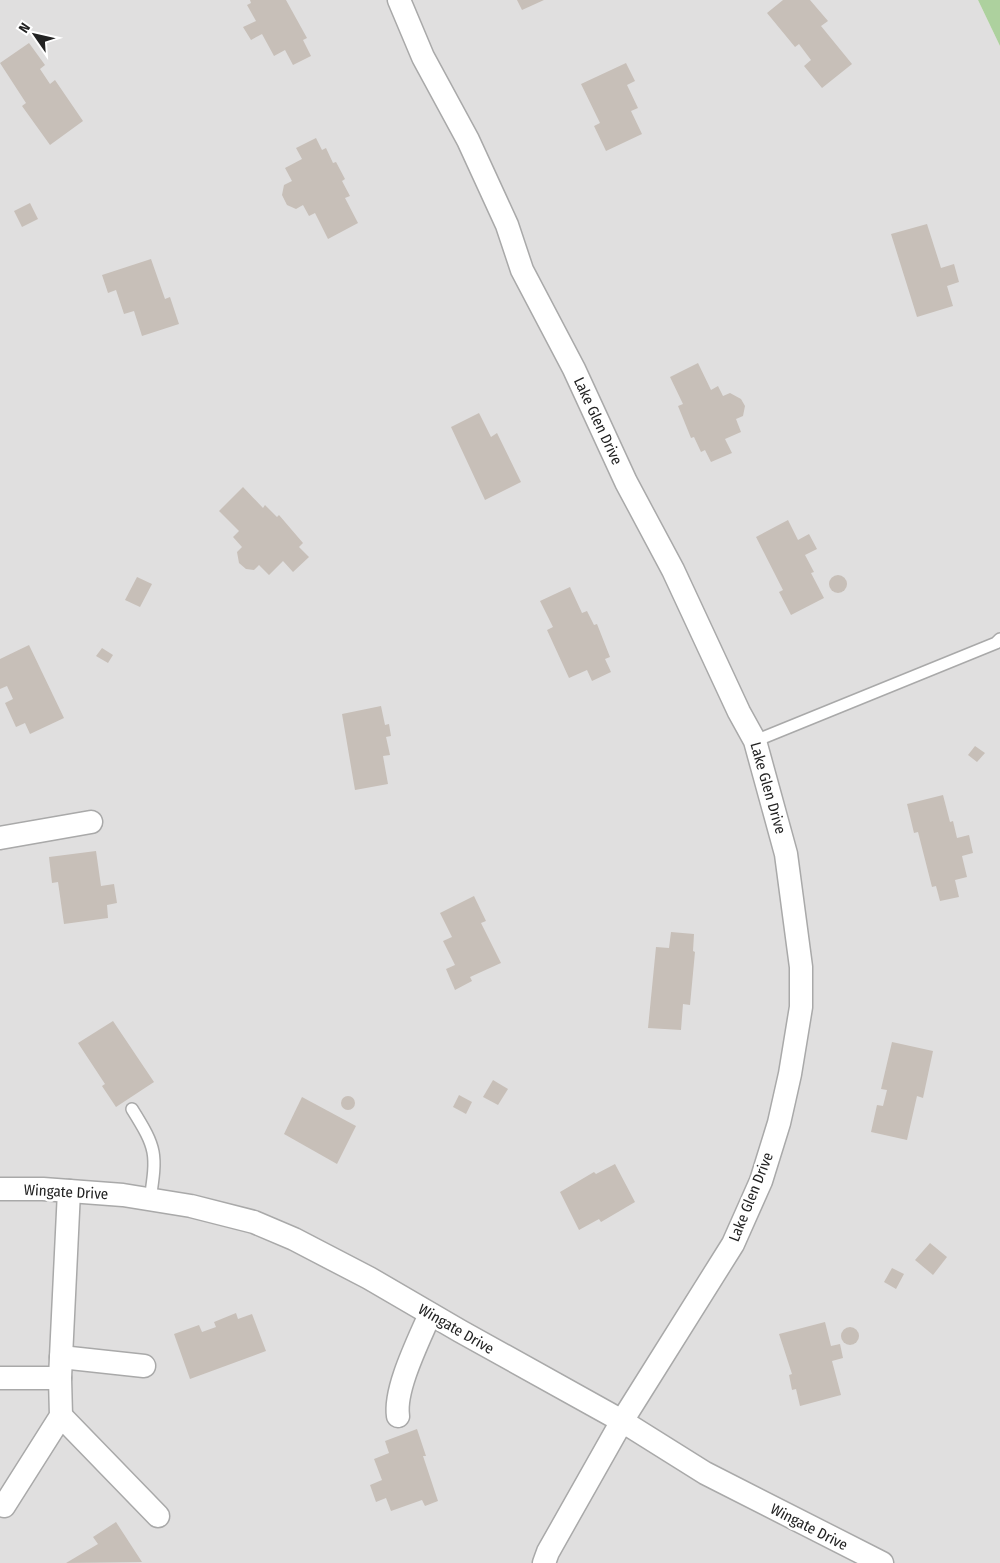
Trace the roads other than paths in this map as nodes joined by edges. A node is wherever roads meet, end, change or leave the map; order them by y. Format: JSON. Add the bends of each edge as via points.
{"nodes":[{"id":1,"x":399,"y":0,"type":"edge"},
{"id":2,"x":1000,"y":639,"type":"edge"},
{"id":3,"x":755,"y":741,"type":"junction"},
{"id":4,"x":91,"y":822,"type":"dead end"},
{"id":5,"x":0,"y":838,"type":"edge"},
{"id":6,"x":132,"y":1109,"type":"dead end"},
{"id":7,"x":0,"y":1189,"type":"edge"},
{"id":8,"x":69,"y":1191,"type":"junction"},
{"id":9,"x":150,"y":1200,"type":"junction"},
{"id":10,"x":430,"y":1314,"type":"junction"},
{"id":11,"x":144,"y":1366,"type":"dead end"},
{"id":12,"x":61,"y":1368,"type":"junction"},
{"id":13,"x":0,"y":1378,"type":"edge"},
{"id":14,"x":61,"y":1416,"type":"junction"},
{"id":15,"x":398,"y":1416,"type":"dead end"},
{"id":16,"x":622,"y":1421,"type":"junction"},
{"id":17,"x":4,"y":1506,"type":"dead end"},
{"id":18,"x":158,"y":1516,"type":"dead end"},
{"id":19,"x":544,"y":1563,"type":"edge"},
{"id":20,"x":882,"y":1563,"type":"edge"}],
"edges":[{"from":1,"to":3,"type":"street","name":"Lake Glen Drive","via":[[423,57],[472,149],[507,225],[522,270],[574,369],[626,482],[673,570]]},
{"from":2,"to":3,"type":"lane"},
{"from":3,"to":16,"type":"street","name":"Lake Glen Drive","via":[[786,854],[801,967],[801,1007],[790,1074],[780,1123],[761,1181],[733,1244]]},
{"from":4,"to":5,"type":"street"},
{"from":6,"to":9,"type":"lane","via":[[150,1139],[156,1162]]},
{"from":7,"to":8,"type":"street","name":"Wingate Drive"},
{"from":8,"to":9,"type":"street","name":"Wingate Drive"},
{"from":8,"to":12,"type":"street"},
{"from":9,"to":10,"type":"street","name":"Wingate Drive","via":[[191,1206],[254,1222],[369,1278]]},
{"from":10,"to":15,"type":"street","via":[[396,1405]]},
{"from":10,"to":16,"type":"street","name":"Wingate Drive"},
{"from":11,"to":12,"type":"street"},
{"from":12,"to":13,"type":"street"},
{"from":12,"to":14,"type":"street"},
{"from":14,"to":17,"type":"street"},
{"from":14,"to":18,"type":"street"},
{"from":16,"to":19,"type":"street","name":"Lake Glen Drive"},
{"from":16,"to":20,"type":"street","name":"Wingate Drive","via":[[705,1473]]}]}
